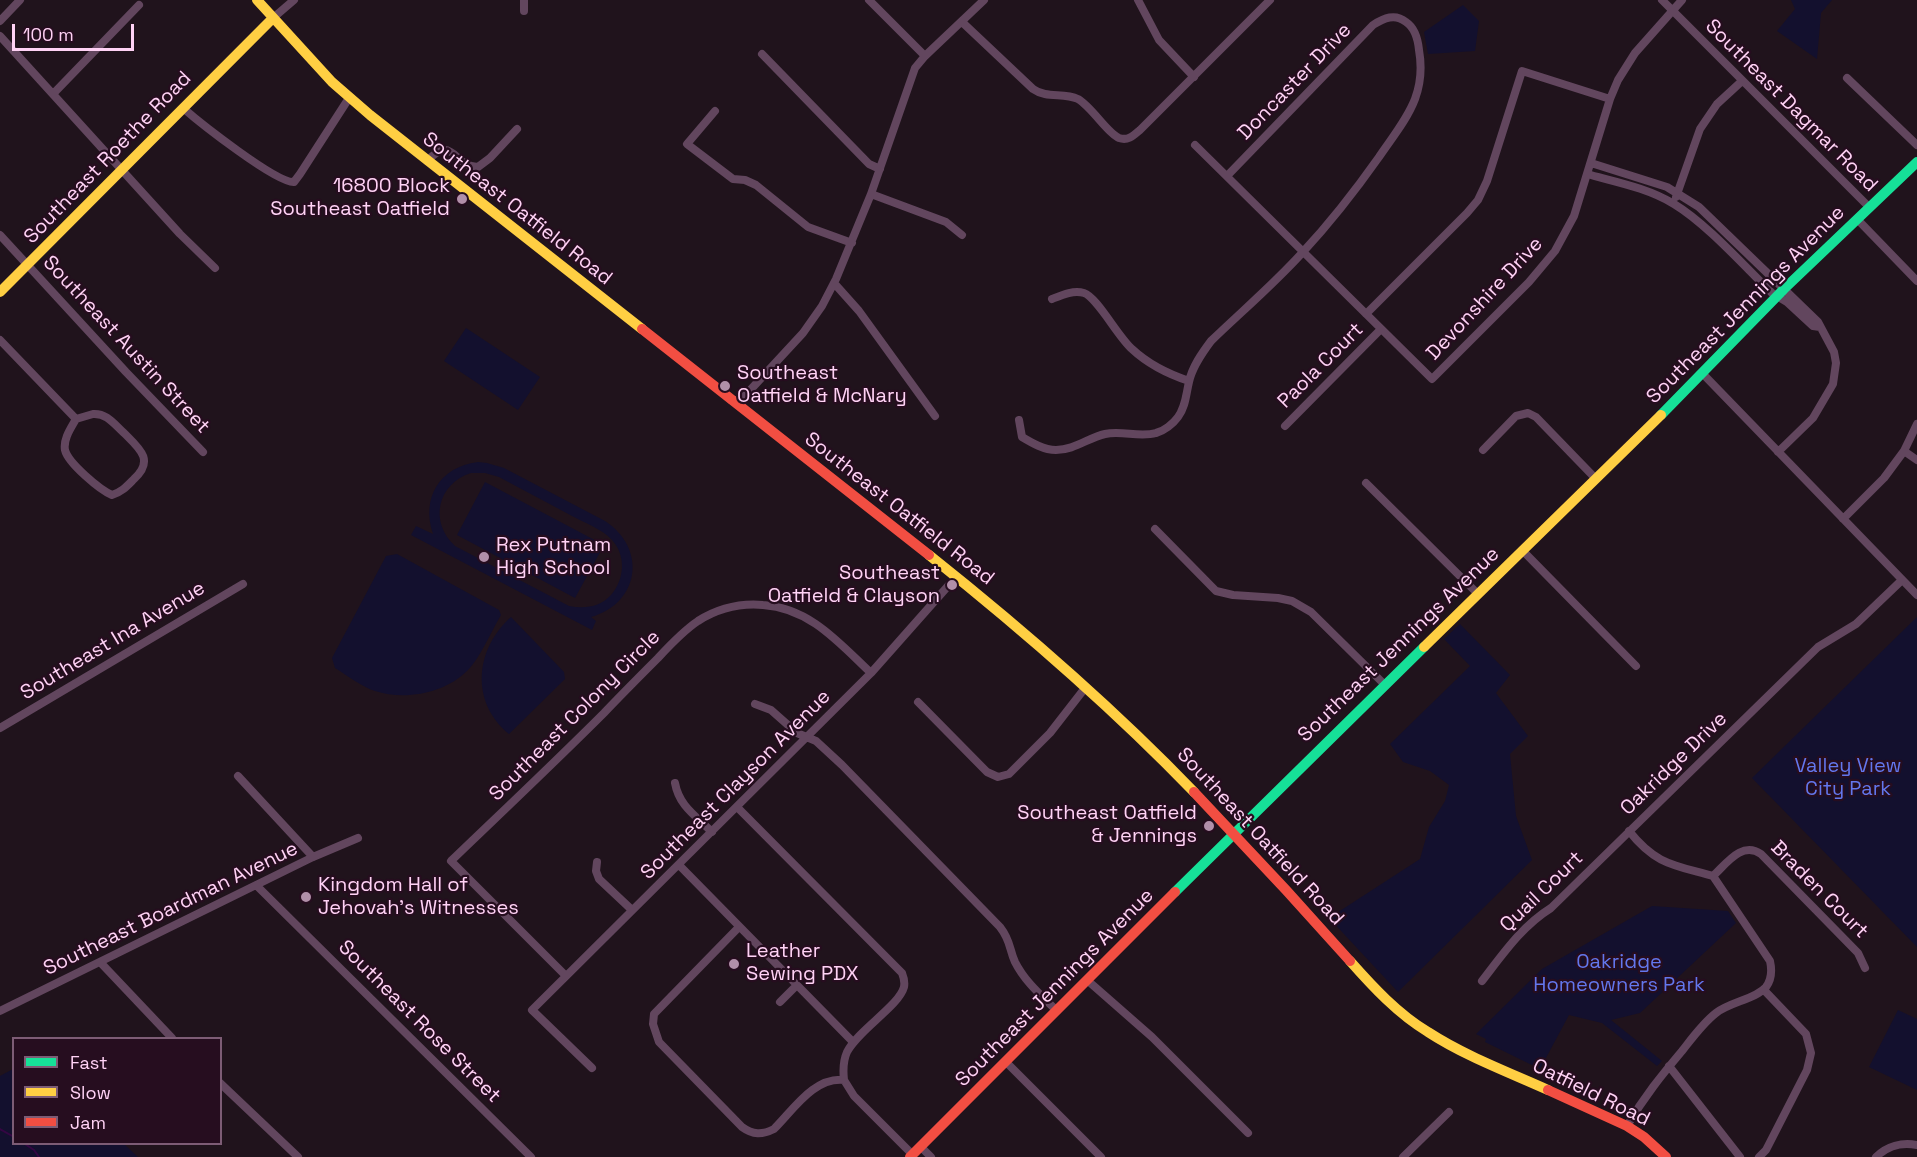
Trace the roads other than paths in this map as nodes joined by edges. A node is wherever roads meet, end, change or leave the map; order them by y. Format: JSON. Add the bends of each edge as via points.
{"nodes":[{"id":1,"x":20,"y":0,"type":"edge"},
{"id":2,"x":257,"y":0,"type":"edge"},
{"id":3,"x":294,"y":0,"type":"edge"},
{"id":4,"x":524,"y":0,"type":"edge"},
{"id":5,"x":869,"y":0,"type":"edge"},
{"id":6,"x":984,"y":0,"type":"edge"},
{"id":7,"x":1138,"y":0,"type":"edge"},
{"id":8,"x":1270,"y":0,"type":"edge"},
{"id":9,"x":1662,"y":0,"type":"edge"},
{"id":10,"x":1682,"y":0,"type":"edge"},
{"id":11,"x":139,"y":5,"type":"dead end"},
{"id":12,"x":524,"y":11,"type":"dead end"},
{"id":13,"x":1674,"y":11,"type":"junction"},
{"id":14,"x":273,"y":18,"type":"junction"},
{"id":15,"x":0,"y":21,"type":"edge"},
{"id":16,"x":962,"y":22,"type":"junction"},
{"id":17,"x":0,"y":36,"type":"edge"},
{"id":18,"x":762,"y":54,"type":"dead end"},
{"id":19,"x":925,"y":56,"type":"junction"},
{"id":20,"x":1194,"y":77,"type":"junction"},
{"id":21,"x":1847,"y":78,"type":"dead end"},
{"id":22,"x":1742,"y":81,"type":"junction"},
{"id":23,"x":53,"y":94,"type":"junction"},
{"id":24,"x":350,"y":98,"type":"junction"},
{"id":25,"x":1610,"y":99,"type":"junction"},
{"id":26,"x":183,"y":108,"type":"junction"},
{"id":27,"x":716,"y":111,"type":"dead end"},
{"id":28,"x":517,"y":129,"type":"dead end"},
{"id":29,"x":1195,"y":145,"type":"dead end"},
{"id":30,"x":1917,"y":145,"type":"edge"},
{"id":31,"x":427,"y":161,"type":"junction"},
{"id":32,"x":1917,"y":162,"type":"edge"},
{"id":33,"x":1591,"y":163,"type":"junction"},
{"id":34,"x":123,"y":169,"type":"junction"},
{"id":35,"x":880,"y":169,"type":"junction"},
{"id":36,"x":1587,"y":174,"type":"junction"},
{"id":37,"x":1227,"y":176,"type":"junction"},
{"id":38,"x":1677,"y":192,"type":"junction"},
{"id":39,"x":871,"y":194,"type":"junction"},
{"id":40,"x":1674,"y":203,"type":"junction"},
{"id":41,"x":1870,"y":208,"type":"junction"},
{"id":42,"x":1858,"y":220,"type":"junction"},
{"id":43,"x":962,"y":234,"type":"dead end"},
{"id":44,"x":0,"y":235,"type":"edge"},
{"id":45,"x":852,"y":243,"type":"junction"},
{"id":46,"x":1304,"y":252,"type":"junction"},
{"id":47,"x":28,"y":265,"type":"junction"},
{"id":48,"x":215,"y":268,"type":"dead end"},
{"id":49,"x":1917,"y":280,"type":"edge"},
{"id":50,"x":834,"y":283,"type":"junction"},
{"id":51,"x":0,"y":292,"type":"edge"},
{"id":52,"x":1781,"y":293,"type":"junction"},
{"id":53,"x":1052,"y":299,"type":"dead end"},
{"id":54,"x":1366,"y":314,"type":"junction"},
{"id":55,"x":1381,"y":329,"type":"junction"},
{"id":56,"x":0,"y":340,"type":"edge"},
{"id":57,"x":1703,"y":374,"type":"junction"},
{"id":58,"x":1189,"y":381,"type":"junction"},
{"id":59,"x":730,"y":400,"type":"junction"},
{"id":60,"x":934,"y":416,"type":"dead end"},
{"id":61,"x":76,"y":419,"type":"junction"},
{"id":62,"x":1019,"y":420,"type":"dead end"},
{"id":63,"x":1917,"y":424,"type":"edge"},
{"id":64,"x":1285,"y":426,"type":"dead end"},
{"id":65,"x":1483,"y":450,"type":"dead end"},
{"id":66,"x":1904,"y":451,"type":"junction"},
{"id":67,"x":203,"y":452,"type":"dead end"},
{"id":68,"x":1778,"y":452,"type":"junction"},
{"id":69,"x":1917,"y":460,"type":"edge"},
{"id":70,"x":1596,"y":478,"type":"junction"},
{"id":71,"x":1366,"y":483,"type":"dead end"},
{"id":72,"x":1843,"y":519,"type":"junction"},
{"id":73,"x":1155,"y":529,"type":"dead end"},
{"id":74,"x":1522,"y":550,"type":"junction"},
{"id":75,"x":956,"y":577,"type":"junction"},
{"id":76,"x":1902,"y":580,"type":"junction"},
{"id":77,"x":243,"y":584,"type":"dead end"},
{"id":78,"x":1478,"y":594,"type":"junction"},
{"id":79,"x":1917,"y":596,"type":"edge"},
{"id":80,"x":1636,"y":666,"type":"dead end"},
{"id":81,"x":871,"y":673,"type":"junction"},
{"id":82,"x":1384,"y":685,"type":"junction"},
{"id":83,"x":1085,"y":688,"type":"junction"},
{"id":84,"x":918,"y":702,"type":"dead end"},
{"id":85,"x":755,"y":704,"type":"dead end"},
{"id":86,"x":0,"y":728,"type":"edge"},
{"id":87,"x":807,"y":737,"type":"junction"},
{"id":88,"x":238,"y":776,"type":"dead end"},
{"id":89,"x":675,"y":783,"type":"dead end"},
{"id":90,"x":737,"y":807,"type":"junction"},
{"id":91,"x":1629,"y":831,"type":"junction"},
{"id":92,"x":712,"y":832,"type":"junction"},
{"id":93,"x":1233,"y":834,"type":"junction"},
{"id":94,"x":358,"y":838,"type":"dead end"},
{"id":95,"x":314,"y":857,"type":"junction"},
{"id":96,"x":597,"y":862,"type":"dead end"},
{"id":97,"x":678,"y":865,"type":"junction"},
{"id":98,"x":1713,"y":876,"type":"junction"},
{"id":99,"x":257,"y":886,"type":"junction"},
{"id":100,"x":633,"y":910,"type":"junction"},
{"id":101,"x":739,"y":927,"type":"junction"},
{"id":102,"x":100,"y":962,"type":"junction"},
{"id":103,"x":1865,"y":968,"type":"dead end"},
{"id":104,"x":566,"y":976,"type":"junction"},
{"id":105,"x":1087,"y":980,"type":"junction"},
{"id":106,"x":1482,"y":981,"type":"dead end"},
{"id":107,"x":797,"y":985,"type":"junction"},
{"id":108,"x":1764,"y":990,"type":"junction"},
{"id":109,"x":780,"y":1002,"type":"dead end"},
{"id":110,"x":0,"y":1011,"type":"edge"},
{"id":111,"x":1057,"y":1011,"type":"junction"},
{"id":112,"x":171,"y":1037,"type":"edge"},
{"id":113,"x":853,"y":1042,"type":"junction"},
{"id":114,"x":1006,"y":1062,"type":"junction"},
{"id":115,"x":1669,"y":1066,"type":"junction"},
{"id":116,"x":1496,"y":1067,"type":"joint"},
{"id":117,"x":592,"y":1068,"type":"dead end"},
{"id":118,"x":844,"y":1080,"type":"junction"},
{"id":119,"x":222,"y":1085,"type":"edge"},
{"id":120,"x":1449,"y":1112,"type":"dead end"},
{"id":121,"x":1627,"y":1126,"type":"junction"},
{"id":122,"x":1248,"y":1133,"type":"dead end"},
{"id":123,"x":1917,"y":1145,"type":"edge"},
{"id":124,"x":914,"y":1153,"type":"edge"},
{"id":125,"x":298,"y":1157,"type":"edge"},
{"id":126,"x":531,"y":1157,"type":"edge"},
{"id":127,"x":931,"y":1157,"type":"edge"},
{"id":128,"x":1101,"y":1157,"type":"edge"},
{"id":129,"x":1403,"y":1157,"type":"edge"},
{"id":130,"x":1666,"y":1157,"type":"edge"},
{"id":131,"x":1740,"y":1157,"type":"edge"},
{"id":132,"x":1759,"y":1157,"type":"edge"},
{"id":133,"x":1876,"y":1157,"type":"edge"}],
"edges":[{"from":1,"to":15,"type":"street"},
{"from":2,"to":14,"type":"main road","name":"Southeast Oatfield Road"},
{"from":3,"to":14,"type":"street","name":"Southeast Roethe Road"},
{"from":4,"to":12,"type":"street"},
{"from":5,"to":19,"type":"street"},
{"from":6,"to":16,"type":"street"},
{"from":7,"to":20,"type":"street","via":[[1159,40]]},
{"from":8,"to":20,"type":"street"},
{"from":9,"to":13,"type":"street","name":"Southeast Dagmar Road"},
{"from":10,"to":13,"type":"street"},
{"from":11,"to":23,"type":"street"},
{"from":13,"to":22,"type":"street","name":"Southeast Dagmar Road"},
{"from":13,"to":25,"type":"street","name":"Devonshire Drive","via":[[1635,53]]},
{"from":14,"to":24,"type":"main road","name":"Southeast Oatfield Road"},
{"from":14,"to":26,"type":"main road","name":"Southeast Roethe Road"},
{"from":16,"to":19,"type":"street"},
{"from":16,"to":20,"type":"street","via":[[1033,89],[1079,100],[1120,138],[1129,138]]},
{"from":17,"to":23,"type":"street"},
{"from":18,"to":35,"type":"street","via":[[869,164]]},
{"from":19,"to":35,"type":"street","via":[[913,73]]},
{"from":21,"to":30,"type":"street"},
{"from":22,"to":38,"type":"street","via":[[1717,104],[1700,129]]},
{"from":22,"to":41,"type":"street","name":"Southeast Dagmar Road"},
{"from":23,"to":34,"type":"street"},
{"from":24,"to":26,"type":"street","via":[[294,182],[259,165]]},
{"from":24,"to":31,"type":"main road","name":"Southeast Oatfield Road"},
{"from":25,"to":33,"type":"street","name":"Devonshire Drive"},
{"from":25,"to":54,"type":"street","via":[[1522,71],[1478,200]]},
{"from":26,"to":34,"type":"main road","name":"Southeast Roethe Road"},
{"from":27,"to":45,"type":"street","via":[[687,144],[733,179],[756,185],[808,226]]},
{"from":28,"to":31,"type":"street","via":[[478,167],[444,149]]},
{"from":29,"to":37,"type":"street","name":"Devonshire Drive"},
{"from":31,"to":59,"type":"main road","name":"Southeast Oatfield Road"},
{"from":32,"to":41,"type":"main road","name":"Southeast Jennings Avenue"},
{"from":33,"to":36,"type":"street","name":"Devonshire Drive"},
{"from":33,"to":38,"type":"street"},
{"from":34,"to":47,"type":"main road","name":"Southeast Roethe Road"},
{"from":34,"to":48,"type":"street"},
{"from":35,"to":39,"type":"street"},
{"from":36,"to":40,"type":"street"},
{"from":36,"to":55,"type":"street","name":"Devonshire Drive","via":[[1574,216],[1547,261],[1432,379]]},
{"from":37,"to":46,"type":"street","name":"Devonshire Drive"},
{"from":37,"to":46,"type":"street","name":"Doncaster Drive","via":[[1373,25],[1384,18],[1406,21],[1416,35],[1421,61],[1414,102],[1360,184]]},
{"from":38,"to":40,"type":"street"},
{"from":38,"to":52,"type":"street","via":[[1699,207]]},
{"from":39,"to":43,"type":"street","via":[[954,226]]},
{"from":39,"to":45,"type":"street"},
{"from":40,"to":52,"type":"street"},
{"from":41,"to":42,"type":"main road","name":"Southeast Jennings Avenue"},
{"from":42,"to":49,"type":"street"},
{"from":42,"to":52,"type":"main road","name":"Southeast Jennings Avenue"},
{"from":44,"to":47,"type":"street","name":"Southeast Austin Street"},
{"from":45,"to":50,"type":"street"},
{"from":46,"to":54,"type":"street","name":"Devonshire Drive"},
{"from":46,"to":58,"type":"street","via":[[1211,341]]},
{"from":47,"to":51,"type":"main road","name":"Southeast Roethe Road"},
{"from":47,"to":67,"type":"street","name":"Southeast Austin Street"},
{"from":50,"to":59,"type":"street","via":[[803,333],[741,400]]},
{"from":50,"to":60,"type":"street","via":[[859,311]]},
{"from":52,"to":57,"type":"main road","name":"Southeast Jennings Avenue"},
{"from":52,"to":68,"type":"street","via":[[1813,326],[1820,327],[1836,363],[1833,384],[1813,417]]},
{"from":53,"to":58,"type":"street","via":[[1085,293],[1098,304],[1132,350]]},
{"from":54,"to":55,"type":"street","name":"Devonshire Drive"},
{"from":55,"to":64,"type":"street","name":"Paola Court"},
{"from":56,"to":61,"type":"street"},
{"from":57,"to":68,"type":"street"},
{"from":57,"to":70,"type":"main road","name":"Southeast Jennings Avenue"},
{"from":58,"to":62,"type":"street","via":[[1177,419],[1154,434],[1113,433],[1055,450],[1022,437]]},
{"from":59,"to":75,"type":"main road","name":"Southeast Oatfield Road"},
{"from":61,"to":61,"type":"street","via":[[65,441],[65,452],[102,491],[112,495],[121,492],[140,474],[144,460],[141,450],[108,417],[100,414]]},
{"from":63,"to":66,"type":"street"},
{"from":65,"to":70,"type":"street","via":[[1516,416],[1528,413]]},
{"from":66,"to":69,"type":"street"},
{"from":66,"to":72,"type":"street","via":[[1884,478]]},
{"from":68,"to":72,"type":"street"},
{"from":70,"to":74,"type":"main road","name":"Southeast Jennings Avenue"},
{"from":71,"to":78,"type":"street"},
{"from":72,"to":76,"type":"street"},
{"from":73,"to":82,"type":"street","via":[[1216,591],[1293,601],[1311,612]]},
{"from":74,"to":78,"type":"main road","name":"Southeast Jennings Avenue"},
{"from":74,"to":80,"type":"street"},
{"from":75,"to":81,"type":"street","name":"Southeast Clayson Avenue"},
{"from":75,"to":83,"type":"main road","name":"Southeast Oatfield Road"},
{"from":76,"to":79,"type":"street"},
{"from":76,"to":91,"type":"street","name":"Oakridge Drive","via":[[1856,624],[1818,647]]},
{"from":77,"to":86,"type":"street","name":"Southeast Ina Avenue"},
{"from":78,"to":82,"type":"main road","name":"Southeast Jennings Avenue"},
{"from":81,"to":87,"type":"street","name":"Southeast Clayson Avenue"},
{"from":81,"to":104,"type":"street","name":"Southeast Colony Circle","via":[[819,625],[799,613],[776,606],[749,605],[710,614],[678,637],[451,861]]},
{"from":82,"to":93,"type":"main road","name":"Southeast Jennings Avenue"},
{"from":83,"to":84,"type":"street","via":[[1050,733],[1009,774],[998,777],[987,772]]},
{"from":83,"to":93,"type":"main road","name":"Southeast Oatfield Road","via":[[1154,750]]},
{"from":85,"to":87,"type":"street","via":[[771,710],[796,734]]},
{"from":87,"to":90,"type":"street","name":"Southeast Clayson Avenue"},
{"from":87,"to":111,"type":"street","via":[[842,765],[1000,927],[1022,974]]},
{"from":88,"to":95,"type":"street"},
{"from":89,"to":92,"type":"street","via":[[682,803]]},
{"from":90,"to":92,"type":"street","name":"Southeast Clayson Avenue"},
{"from":90,"to":113,"type":"street","via":[[902,973],[900,995]]},
{"from":91,"to":98,"type":"street","name":"Oakridge Drive","via":[[1657,858]]},
{"from":91,"to":106,"type":"street","name":"Quail Court","via":[[1551,909],[1524,929]]},
{"from":92,"to":97,"type":"street","name":"Southeast Clayson Avenue"},
{"from":93,"to":105,"type":"main road","name":"Southeast Jennings Avenue"},
{"from":93,"to":116,"type":"main road","name":"Southeast Oatfield Road","via":[[1404,1016],[1437,1039]]},
{"from":94,"to":95,"type":"street","name":"Southeast Boardman Avenue"},
{"from":95,"to":99,"type":"street","name":"Southeast Boardman Avenue"},
{"from":96,"to":100,"type":"street","via":[[599,879]]},
{"from":97,"to":100,"type":"street","name":"Southeast Clayson Avenue"},
{"from":97,"to":101,"type":"street"},
{"from":98,"to":103,"type":"street","name":"Braden Court","via":[[1738,853],[1755,849],[1858,953]]},
{"from":98,"to":108,"type":"street","via":[[1770,961],[1771,976]]},
{"from":99,"to":102,"type":"street","name":"Southeast Boardman Avenue"},
{"from":99,"to":126,"type":"street","name":"Southeast Rose Street"},
{"from":100,"to":104,"type":"street","name":"Southeast Clayson Avenue"},
{"from":101,"to":107,"type":"street"},
{"from":101,"to":118,"type":"street","via":[[654,1014],[652,1024],[659,1042],[742,1127],[754,1134],[774,1129],[820,1084]]},
{"from":102,"to":110,"type":"street","name":"Southeast Boardman Avenue"},
{"from":102,"to":112,"type":"street"},
{"from":104,"to":117,"type":"street","name":"Southeast Clayson Avenue","via":[[532,1010]]},
{"from":105,"to":111,"type":"main road","name":"Southeast Jennings Avenue"},
{"from":105,"to":122,"type":"street","via":[[1152,1037]]},
{"from":107,"to":109,"type":"street"},
{"from":107,"to":113,"type":"street"},
{"from":108,"to":115,"type":"street","via":[[1713,1015]]},
{"from":108,"to":132,"type":"street","via":[[1806,1034],[1810,1053],[1807,1070]]},
{"from":111,"to":114,"type":"main road","name":"Southeast Jennings Avenue"},
{"from":113,"to":118,"type":"street","via":[[844,1062]]},
{"from":114,"to":124,"type":"main road","name":"Southeast Jennings Avenue"},
{"from":114,"to":128,"type":"street"},
{"from":115,"to":121,"type":"street","via":[[1644,1096]]},
{"from":115,"to":131,"type":"street"},
{"from":116,"to":121,"type":"main road","name":"Oatfield Road"},
{"from":118,"to":124,"type":"street","via":[[854,1096]]},
{"from":119,"to":125,"type":"street"},
{"from":120,"to":129,"type":"street"},
{"from":121,"to":130,"type":"main road","name":"Oatfield Road"},
{"from":123,"to":133,"type":"street","via":[[1895,1146]]},
{"from":124,"to":127,"type":"street"}]}
